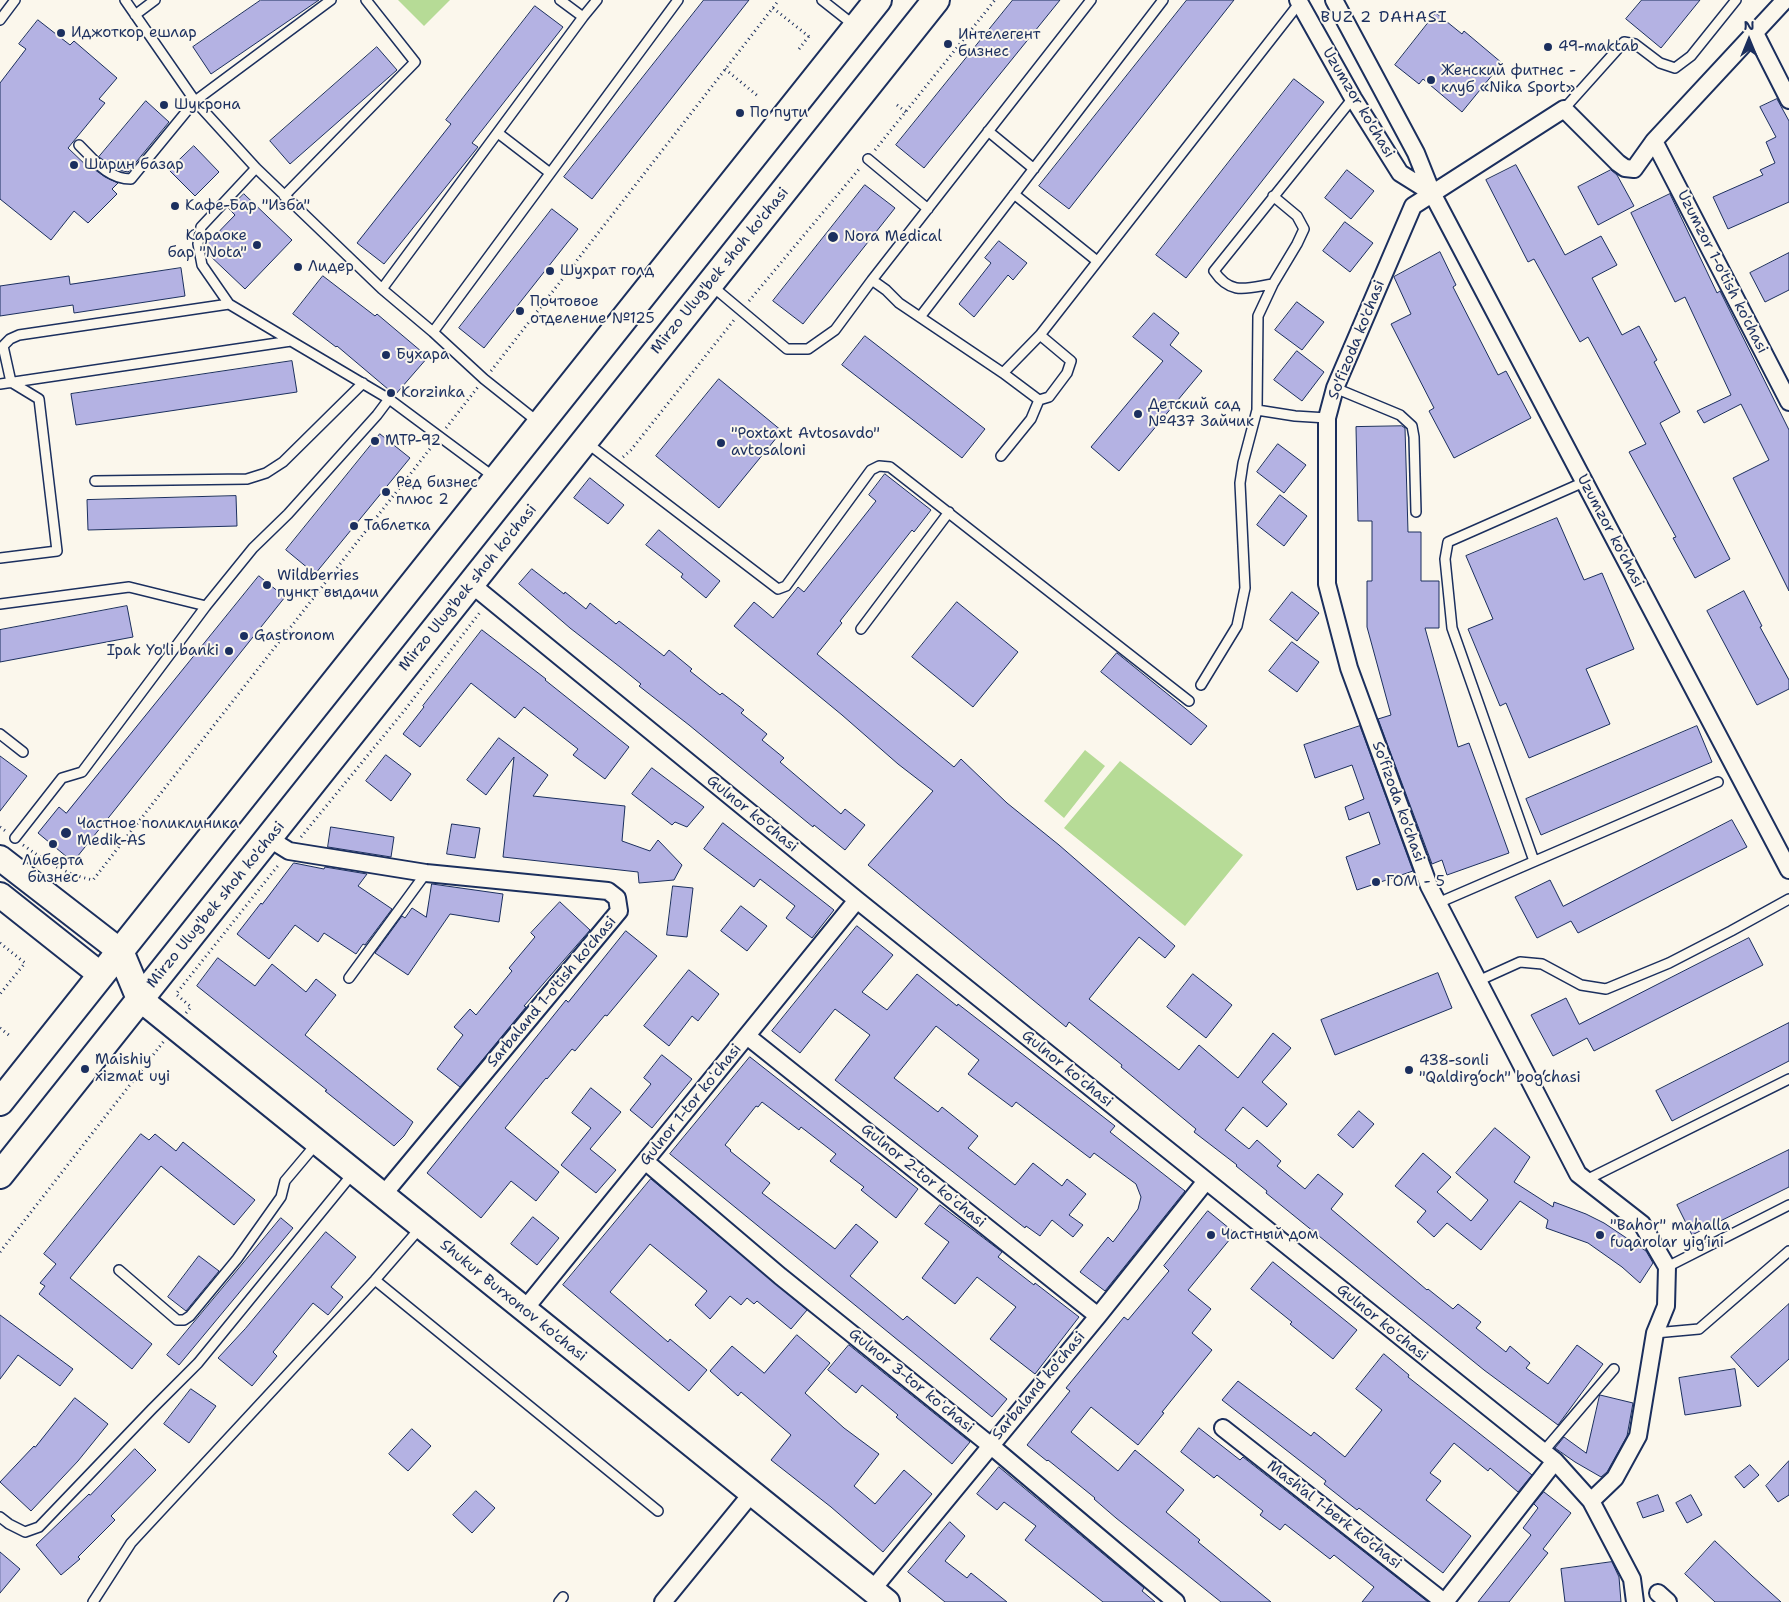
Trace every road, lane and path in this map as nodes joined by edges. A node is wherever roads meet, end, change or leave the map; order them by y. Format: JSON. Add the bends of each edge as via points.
{"nodes":[{"id":1,"x":15,"y":0,"type":"edge"},
{"id":2,"x":125,"y":0,"type":"edge"},
{"id":3,"x":154,"y":0,"type":"edge"},
{"id":4,"x":331,"y":0,"type":"edge"},
{"id":5,"x":366,"y":0,"type":"edge"},
{"id":6,"x":560,"y":0,"type":"edge"},
{"id":7,"x":597,"y":0,"type":"edge"},
{"id":8,"x":678,"y":0,"type":"edge"},
{"id":9,"x":822,"y":0,"type":"edge"},
{"id":10,"x":878,"y":0,"type":"edge"},
{"id":11,"x":936,"y":0,"type":"edge"},
{"id":12,"x":995,"y":0,"type":"edge"},
{"id":13,"x":1091,"y":0,"type":"edge"},
{"id":14,"x":1163,"y":0,"type":"edge"},
{"id":15,"x":1334,"y":0,"type":"edge"},
{"id":16,"x":1736,"y":0,"type":"edge"},
{"id":17,"x":1785,"y":0,"type":"edge"},
{"id":18,"x":1300,"y":1,"type":"edge"},
{"id":19,"x":772,"y":8,"type":"dead end"},
{"id":20,"x":135,"y":15,"type":"junction"},
{"id":21,"x":584,"y":17,"type":"junction"},
{"id":22,"x":0,"y":20,"type":"edge"},
{"id":23,"x":856,"y":27,"type":"junction"},
{"id":24,"x":1755,"y":33,"type":"junction"},
{"id":25,"x":798,"y":49,"type":"dead end"},
{"id":26,"x":725,"y":69,"type":"dead end"},
{"id":27,"x":759,"y":97,"type":"dead end"},
{"id":28,"x":1353,"y":98,"type":"junction"},
{"id":29,"x":1789,"y":100,"type":"edge"},
{"id":30,"x":195,"y":101,"type":"junction"},
{"id":31,"x":897,"y":106,"type":"dead end"},
{"id":32,"x":1564,"y":110,"type":"junction"},
{"id":33,"x":906,"y":112,"type":"junction"},
{"id":34,"x":988,"y":132,"type":"junction"},
{"id":35,"x":498,"y":133,"type":"junction"},
{"id":36,"x":1654,"y":141,"type":"junction"},
{"id":37,"x":79,"y":145,"type":"dead end"},
{"id":38,"x":868,"y":159,"type":"junction"},
{"id":39,"x":256,"y":168,"type":"junction"},
{"id":40,"x":1034,"y":169,"type":"junction"},
{"id":41,"x":550,"y":173,"type":"junction"},
{"id":42,"x":1432,"y":192,"type":"junction"},
{"id":43,"x":1014,"y":194,"type":"junction"},
{"id":44,"x":284,"y":196,"type":"junction"},
{"id":45,"x":1273,"y":196,"type":"junction"},
{"id":46,"x":928,"y":209,"type":"junction"},
{"id":47,"x":1098,"y":261,"type":"junction"},
{"id":48,"x":872,"y":280,"type":"junction"},
{"id":49,"x":710,"y":284,"type":"junction"},
{"id":50,"x":1273,"y":284,"type":"junction"},
{"id":51,"x":382,"y":289,"type":"junction"},
{"id":52,"x":229,"y":304,"type":"junction"},
{"id":53,"x":740,"y":311,"type":"junction"},
{"id":54,"x":920,"y":317,"type":"junction"},
{"id":55,"x":433,"y":332,"type":"junction"},
{"id":56,"x":1040,"y":335,"type":"junction"},
{"id":57,"x":291,"y":341,"type":"junction"},
{"id":58,"x":1003,"y":373,"type":"junction"},
{"id":59,"x":11,"y":382,"type":"junction"},
{"id":60,"x":363,"y":383,"type":"junction"},
{"id":61,"x":0,"y":384,"type":"edge"},
{"id":62,"x":1335,"y":388,"type":"junction"},
{"id":63,"x":389,"y":398,"type":"junction"},
{"id":64,"x":1038,"y":400,"type":"junction"},
{"id":65,"x":1789,"y":402,"type":"edge"},
{"id":66,"x":1256,"y":410,"type":"junction"},
{"id":67,"x":1328,"y":418,"type":"junction"},
{"id":68,"x":540,"y":424,"type":"junction"},
{"id":69,"x":585,"y":441,"type":"junction"},
{"id":70,"x":1001,"y":456,"type":"dead end"},
{"id":71,"x":614,"y":464,"type":"junction"},
{"id":72,"x":496,"y":479,"type":"junction"},
{"id":73,"x":95,"y":481,"type":"dead end"},
{"id":74,"x":1584,"y":482,"type":"junction"},
{"id":75,"x":949,"y":512,"type":"junction"},
{"id":76,"x":1416,"y":512,"type":"dead end"},
{"id":77,"x":0,"y":558,"type":"edge"},
{"id":78,"x":480,"y":591,"type":"junction"},
{"id":79,"x":0,"y":604,"type":"edge"},
{"id":80,"x":206,"y":606,"type":"junction"},
{"id":81,"x":861,"y":629,"type":"dead end"},
{"id":82,"x":1201,"y":685,"type":"dead end"},
{"id":83,"x":1190,"y":701,"type":"dead end"},
{"id":84,"x":0,"y":734,"type":"edge"},
{"id":85,"x":23,"y":752,"type":"dead end"},
{"id":86,"x":1718,"y":782,"type":"dead end"},
{"id":87,"x":0,"y":827,"type":"edge"},
{"id":88,"x":14,"y":838,"type":"junction"},
{"id":89,"x":279,"y":845,"type":"junction"},
{"id":90,"x":0,"y":858,"type":"edge"},
{"id":91,"x":1534,"y":861,"type":"junction"},
{"id":92,"x":1789,"y":870,"type":"edge"},
{"id":93,"x":426,"y":873,"type":"junction"},
{"id":94,"x":93,"y":880,"type":"dead end"},
{"id":95,"x":0,"y":895,"type":"edge"},
{"id":96,"x":1789,"y":899,"type":"edge"},
{"id":97,"x":857,"y":900,"type":"junction"},
{"id":98,"x":1438,"y":903,"type":"junction"},
{"id":99,"x":0,"y":943,"type":"edge"},
{"id":100,"x":120,"y":951,"type":"junction"},
{"id":101,"x":101,"y":975,"type":"junction"},
{"id":102,"x":349,"y":978,"type":"dead end"},
{"id":103,"x":1478,"y":981,"type":"junction"},
{"id":104,"x":0,"y":994,"type":"edge"},
{"id":105,"x":140,"y":1000,"type":"junction"},
{"id":106,"x":191,"y":1007,"type":"dead end"},
{"id":107,"x":0,"y":1028,"type":"edge"},
{"id":108,"x":10,"y":1036,"type":"dead end"},
{"id":109,"x":747,"y":1036,"type":"junction"},
{"id":110,"x":147,"y":1062,"type":"dead end"},
{"id":111,"x":1789,"y":1079,"type":"edge"},
{"id":112,"x":0,"y":1102,"type":"edge"},
{"id":113,"x":318,"y":1142,"type":"junction"},
{"id":114,"x":645,"y":1161,"type":"junction"},
{"id":115,"x":354,"y":1172,"type":"junction"},
{"id":116,"x":0,"y":1176,"type":"edge"},
{"id":117,"x":1586,"y":1180,"type":"junction"},
{"id":118,"x":1206,"y":1182,"type":"junction"},
{"id":119,"x":383,"y":1195,"type":"junction"},
{"id":120,"x":1789,"y":1206,"type":"edge"},
{"id":121,"x":421,"y":1226,"type":"junction"},
{"id":122,"x":1789,"y":1251,"type":"edge"},
{"id":123,"x":0,"y":1252,"type":"edge"},
{"id":124,"x":1667,"y":1267,"type":"junction"},
{"id":125,"x":119,"y":1270,"type":"dead end"},
{"id":126,"x":375,"y":1280,"type":"junction"},
{"id":127,"x":524,"y":1310,"type":"junction"},
{"id":128,"x":1098,"y":1316,"type":"junction"},
{"id":129,"x":1655,"y":1333,"type":"junction"},
{"id":130,"x":1614,"y":1369,"type":"dead end"},
{"id":131,"x":1223,"y":1428,"type":"dead end"},
{"id":132,"x":990,"y":1445,"type":"junction"},
{"id":133,"x":1549,"y":1456,"type":"junction"},
{"id":134,"x":752,"y":1493,"type":"junction"},
{"id":135,"x":1591,"y":1501,"type":"junction"},
{"id":136,"x":658,"y":1511,"type":"dead end"},
{"id":137,"x":0,"y":1517,"type":"edge"},
{"id":138,"x":879,"y":1596,"type":"edge"},
{"id":139,"x":93,"y":1602,"type":"edge"},
{"id":140,"x":663,"y":1602,"type":"edge"},
{"id":141,"x":1176,"y":1602,"type":"edge"},
{"id":142,"x":1445,"y":1602,"type":"edge"},
{"id":143,"x":1635,"y":1602,"type":"edge"}],
"edges":[{"from":1,"to":22,"type":"lane"},
{"from":2,"to":20,"type":"lane"},
{"from":3,"to":20,"type":"lane"},
{"from":4,"to":30,"type":"lane"},
{"from":5,"to":44,"type":"lane","via":[[415,62]]},
{"from":6,"to":21,"type":"lane"},
{"from":7,"to":21,"type":"lane"},
{"from":8,"to":41,"type":"lane"},
{"from":9,"to":23,"type":"lane"},
{"from":10,"to":23,"type":"main road"},
{"from":11,"to":49,"type":"main road","name":"Mirzo Ulug'bek shoh ko'chasi"},
{"from":12,"to":33,"type":"path"},
{"from":13,"to":34,"type":"lane"},
{"from":14,"to":40,"type":"lane"},
{"from":15,"to":42,"type":"street","name":"Uzumzor ko'chasi","via":[[1416,153]]},
{"from":16,"to":32,"type":"lane","via":[[1691,56],[1675,68],[1660,63],[1635,44],[1624,42]]},
{"from":17,"to":24,"type":"street"},
{"from":18,"to":28,"type":"street","name":"Uzumzor ko'chasi"},
{"from":18,"to":47,"type":"lane"},
{"from":19,"to":25,"type":"path","via":[[811,37]]},
{"from":20,"to":30,"type":"lane"},
{"from":21,"to":35,"type":"lane"},
{"from":23,"to":68,"type":"main road"},
{"from":24,"to":29,"type":"street"},
{"from":24,"to":36,"type":"street"},
{"from":26,"to":27,"type":"path"},
{"from":28,"to":42,"type":"street","name":"Uzumzor ko'chasi","via":[[1400,173]]},
{"from":28,"to":45,"type":"lane"},
{"from":30,"to":37,"type":"lane","via":[[131,179],[122,179],[107,172]]},
{"from":30,"to":39,"type":"lane"},
{"from":31,"to":33,"type":"path"},
{"from":32,"to":36,"type":"street","via":[[1625,168],[1634,168]]},
{"from":32,"to":42,"type":"street","name":"So'fizoda ko'chasi"},
{"from":33,"to":38,"type":"path"},
{"from":34,"to":40,"type":"lane"},
{"from":34,"to":46,"type":"lane"},
{"from":35,"to":41,"type":"lane"},
{"from":35,"to":51,"type":"lane"},
{"from":36,"to":65,"type":"street","name":"Uzumzor 1-o'tish ko'chasi"},
{"from":38,"to":46,"type":"lane"},
{"from":38,"to":53,"type":"path"},
{"from":39,"to":44,"type":"lane"},
{"from":39,"to":52,"type":"lane","via":[[201,227],[198,244],[202,265]]},
{"from":40,"to":43,"type":"lane"},
{"from":41,"to":55,"type":"lane"},
{"from":42,"to":62,"type":"street","name":"So'fizoda ko'chasi","via":[[1413,206]]},
{"from":42,"to":74,"type":"street","name":"Uzumzor ko'chasi"},
{"from":43,"to":47,"type":"lane"},
{"from":43,"to":54,"type":"lane"},
{"from":44,"to":51,"type":"lane"},
{"from":45,"to":50,"type":"lane","via":[[1297,216],[1304,229]]},
{"from":45,"to":50,"type":"lane","via":[[1214,271],[1221,282],[1237,289]]},
{"from":46,"to":48,"type":"lane"},
{"from":47,"to":56,"type":"lane"},
{"from":48,"to":53,"type":"lane","via":[[835,330],[808,349],[787,349]]},
{"from":48,"to":54,"type":"lane"},
{"from":49,"to":53,"type":"lane"},
{"from":49,"to":69,"type":"main road","name":"Mirzo Ulug'bek shoh ko'chasi"},
{"from":50,"to":66,"type":"lane","via":[[1258,316]]},
{"from":51,"to":55,"type":"lane"},
{"from":52,"to":57,"type":"lane"},
{"from":52,"to":59,"type":"lane","via":[[19,335],[3,346]]},
{"from":53,"to":71,"type":"path","via":[[631,450]]},
{"from":54,"to":58,"type":"lane"},
{"from":55,"to":68,"type":"lane"},
{"from":56,"to":58,"type":"lane"},
{"from":56,"to":64,"type":"lane","via":[[1071,361],[1067,373],[1049,396]]},
{"from":57,"to":59,"type":"lane"},
{"from":57,"to":60,"type":"lane"},
{"from":58,"to":64,"type":"lane"},
{"from":59,"to":61,"type":"lane"},
{"from":59,"to":77,"type":"lane","via":[[39,399],[57,550]]},
{"from":60,"to":63,"type":"lane"},
{"from":60,"to":73,"type":"lane","via":[[284,462],[266,473],[247,479]]},
{"from":62,"to":67,"type":"street","name":"So'fizoda ko'chasi"},
{"from":62,"to":76,"type":"lane","via":[[1400,416],[1412,426]]},
{"from":63,"to":72,"type":"lane"},
{"from":63,"to":80,"type":"lane","via":[[288,514],[253,548]]},
{"from":64,"to":70,"type":"lane","via":[[1031,419]]},
{"from":66,"to":67,"type":"lane"},
{"from":66,"to":82,"type":"lane","via":[[1240,483],[1245,588],[1237,626]]},
{"from":67,"to":98,"type":"street","name":"So'fizoda ko'chasi","via":[[1327,584],[1349,668]]},
{"from":68,"to":72,"type":"main road"},
{"from":69,"to":71,"type":"lane"},
{"from":69,"to":78,"type":"main road","name":"Mirzo Ulug'bek shoh ko'chasi"},
{"from":71,"to":75,"type":"lane","via":[[778,589],[786,586],[871,470],[879,466],[890,467]]},
{"from":72,"to":100,"type":"main road"},
{"from":74,"to":91,"type":"lane","via":[[1448,542],[1445,559],[1452,628]]},
{"from":74,"to":92,"type":"street","name":"Uzumzor ko'chasi"},
{"from":75,"to":81,"type":"lane"},
{"from":75,"to":83,"type":"lane"},
{"from":78,"to":89,"type":"main road","name":"Mirzo Ulug'bek shoh ko'chasi"},
{"from":78,"to":89,"type":"path","via":[[404,711]]},
{"from":78,"to":97,"type":"street","name":"Gulnor koʻchasi"},
{"from":79,"to":80,"type":"lane","via":[[129,587]]},
{"from":80,"to":88,"type":"lane","via":[[82,772],[62,778]]},
{"from":84,"to":85,"type":"lane"},
{"from":86,"to":91,"type":"lane"},
{"from":87,"to":88,"type":"path"},
{"from":88,"to":94,"type":"path","via":[[48,863],[74,876]]},
{"from":89,"to":93,"type":"street","name":"Sarbaland 1-o'tish ko'chasi"},
{"from":89,"to":105,"type":"main road","name":"Mirzo Ulug'bek shoh ko'chasi"},
{"from":89,"to":106,"type":"path","via":[[176,994]]},
{"from":90,"to":100,"type":"street"},
{"from":91,"to":98,"type":"lane"},
{"from":93,"to":102,"type":"lane"},
{"from":93,"to":119,"type":"street","name":"Sarbaland 1-o'tish ko'chasi","via":[[608,891],[617,898],[620,911]]},
{"from":95,"to":101,"type":"street"},
{"from":96,"to":103,"type":"lane","via":[[1669,963],[1606,989],[1581,985],[1542,964],[1520,962]]},
{"from":97,"to":109,"type":"street","name":"Gulnor 1-tor koʻchasi"},
{"from":97,"to":118,"type":"street","name":"Gulnor koʻchasi"},
{"from":98,"to":103,"type":"street","name":"So'fizoda ko'chasi"},
{"from":99,"to":104,"type":"path","via":[[25,963]]},
{"from":100,"to":101,"type":"main road"},
{"from":100,"to":105,"type":"main road"},
{"from":101,"to":105,"type":"main road"},
{"from":101,"to":112,"type":"main road"},
{"from":103,"to":117,"type":"street","name":"So'fizoda ko'chasi","via":[[1578,1174]]},
{"from":105,"to":113,"type":"street","name":"Shukur Burxonov ko'chasi"},
{"from":105,"to":116,"type":"main road","name":"Mirzo Ulug'bek shoh ko'chasi"},
{"from":107,"to":108,"type":"path"},
{"from":109,"to":114,"type":"street","name":"Gulnor 1-tor koʻchasi"},
{"from":109,"to":128,"type":"street","name":"Gulnor 2-tor koʻchasi"},
{"from":110,"to":123,"type":"path"},
{"from":111,"to":117,"type":"lane"},
{"from":113,"to":115,"type":"street","name":"Shukur Burxonov ko'chasi"},
{"from":113,"to":125,"type":"lane","via":[[285,1181],[281,1197],[237,1260],[184,1320],[177,1320]]},
{"from":114,"to":127,"type":"street","name":"Gulnor 1-tor koʻchasi"},
{"from":114,"to":132,"type":"street","name":"Gulnor 3-tor koʻchasi","via":[[780,1276]]},
{"from":115,"to":119,"type":"street","name":"Shukur Burxonov ko'chasi"},
{"from":115,"to":137,"type":"lane","via":[[198,1363],[39,1527],[25,1532]]},
{"from":117,"to":124,"type":"street","name":"So'fizoda ko'chasi","via":[[1642,1224]]},
{"from":118,"to":128,"type":"street","name":"Sarbaland ko'chasi"},
{"from":118,"to":133,"type":"street","name":"Gulnor koʻchasi"},
{"from":119,"to":121,"type":"street","name":"Shukur Burxonov ko'chasi"},
{"from":120,"to":124,"type":"lane"},
{"from":121,"to":126,"type":"lane"},
{"from":121,"to":127,"type":"street","name":"Shukur Burxonov ko'chasi"},
{"from":122,"to":129,"type":"lane","via":[[1699,1329]]},
{"from":124,"to":129,"type":"street","via":[[1666,1306]]},
{"from":126,"to":136,"type":"lane"},
{"from":126,"to":139,"type":"lane","via":[[131,1543]]},
{"from":127,"to":134,"type":"street","name":"Shukur Burxonov ko'chasi"},
{"from":128,"to":132,"type":"street","name":"Sarbaland ko'chasi"},
{"from":129,"to":135,"type":"street","via":[[1638,1436],[1615,1478]]},
{"from":130,"to":133,"type":"lane"},
{"from":131,"to":142,"type":"street","name":"Mash'al 1-berk ko'chasi"},
{"from":132,"to":138,"type":"street","name":"Sarbaland ko'chasi"},
{"from":132,"to":141,"type":"street","name":"Gulnor 3-tor koʻchasi"},
{"from":133,"to":135,"type":"street","name":"Gulnor koʻchasi"},
{"from":133,"to":142,"type":"street"},
{"from":134,"to":138,"type":"street","name":"Shukur Burxonov ko'chasi"},
{"from":134,"to":140,"type":"street"},
{"from":135,"to":143,"type":"street","name":"Gulnor koʻchasi","via":[[1632,1579]]}]}
